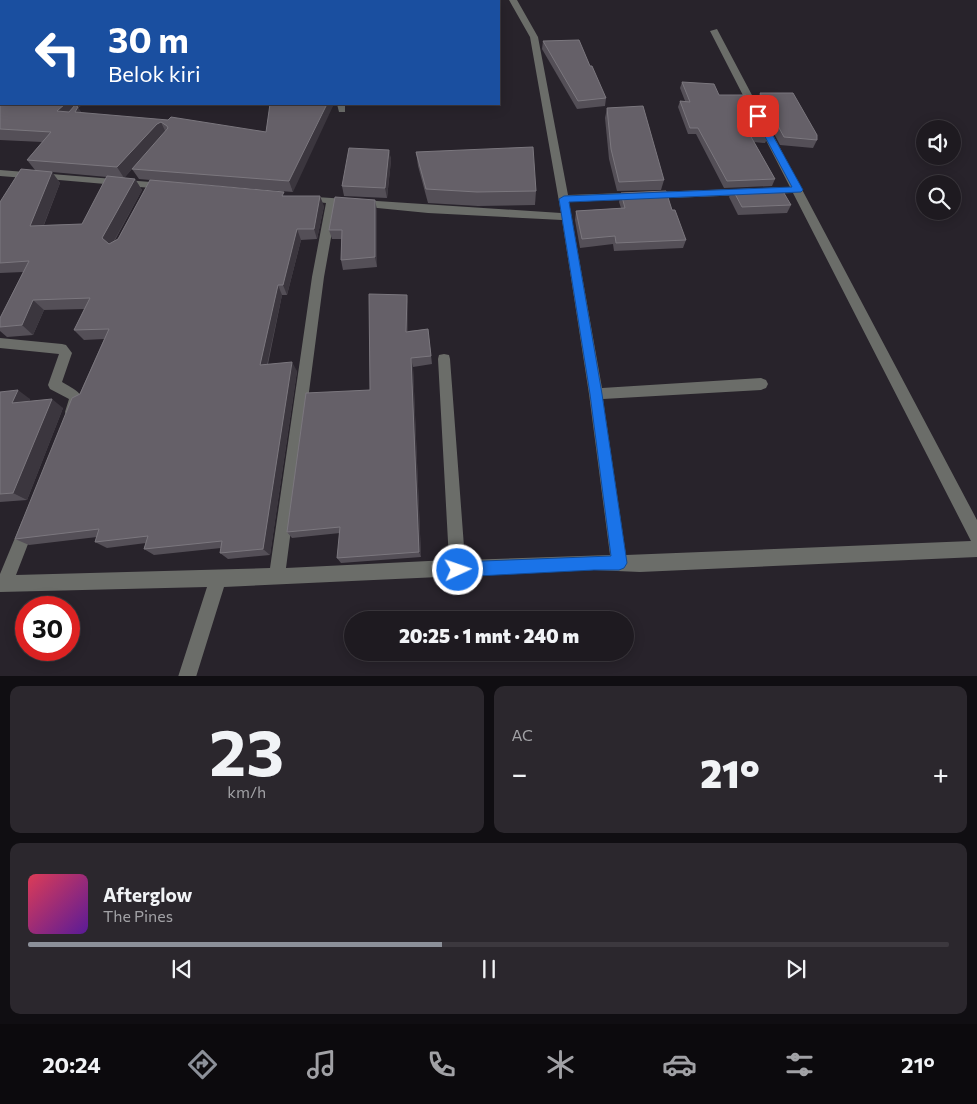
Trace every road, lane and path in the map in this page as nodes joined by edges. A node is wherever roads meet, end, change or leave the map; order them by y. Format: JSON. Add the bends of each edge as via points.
{"nodes":[{"id":1,"x":512,"y":0,"type":"edge"},
{"id":2,"x":714,"y":31,"type":"dead end"},
{"id":3,"x":0,"y":173,"type":"edge"},
{"id":4,"x":25,"y":175,"type":"junction"},
{"id":5,"x":171,"y":187,"type":"edge"},
{"id":6,"x":15,"y":188,"type":"edge"},
{"id":7,"x":798,"y":190,"type":"junction"},
{"id":8,"x":294,"y":197,"type":"edge"},
{"id":9,"x":564,"y":199,"type":"junction"},
{"id":10,"x":332,"y":200,"type":"junction"},
{"id":11,"x":567,"y":217,"type":"junction"},
{"id":12,"x":0,"y":343,"type":"edge"},
{"id":13,"x":444,"y":359,"type":"dead end"},
{"id":14,"x":761,"y":384,"type":"dead end"},
{"id":15,"x":596,"y":394,"type":"junction"},
{"id":16,"x":68,"y":422,"type":"edge"},
{"id":17,"x":33,"y":512,"type":"edge"},
{"id":18,"x":977,"y":536,"type":"edge"},
{"id":19,"x":977,"y":549,"type":"edge"},
{"id":20,"x":619,"y":563,"type":"junction"},
{"id":21,"x":458,"y":570,"type":"junction"},
{"id":22,"x":277,"y":577,"type":"junction"},
{"id":23,"x":218,"y":580,"type":"junction"},
{"id":24,"x":2,"y":584,"type":"edge"},
{"id":25,"x":187,"y":676,"type":"edge"}],
"edges":[{"from":1,"to":9,"type":"street","via":[[534,37]]},
{"from":2,"to":7,"type":"street"},
{"from":3,"to":4,"type":"street"},
{"from":4,"to":5,"type":"street","via":[[131,180],[150,189]]},
{"from":4,"to":6,"type":"street"},
{"from":7,"to":9,"type":"street"},
{"from":7,"to":18,"type":"street"},
{"from":8,"to":10,"type":"street"},
{"from":9,"to":11,"type":"street"},
{"from":10,"to":11,"type":"street"},
{"from":10,"to":22,"type":"street","via":[[318,277]]},
{"from":11,"to":15,"type":"street"},
{"from":12,"to":16,"type":"street","via":[[57,348],[66,352],[55,385],[75,396]]},
{"from":13,"to":21,"type":"street"},
{"from":14,"to":15,"type":"street"},
{"from":15,"to":20,"type":"street"},
{"from":17,"to":24,"type":"street"},
{"from":19,"to":20,"type":"street"},
{"from":20,"to":21,"type":"street"},
{"from":21,"to":22,"type":"street"},
{"from":22,"to":23,"type":"street"},
{"from":23,"to":24,"type":"street"},
{"from":23,"to":25,"type":"street"}]}
